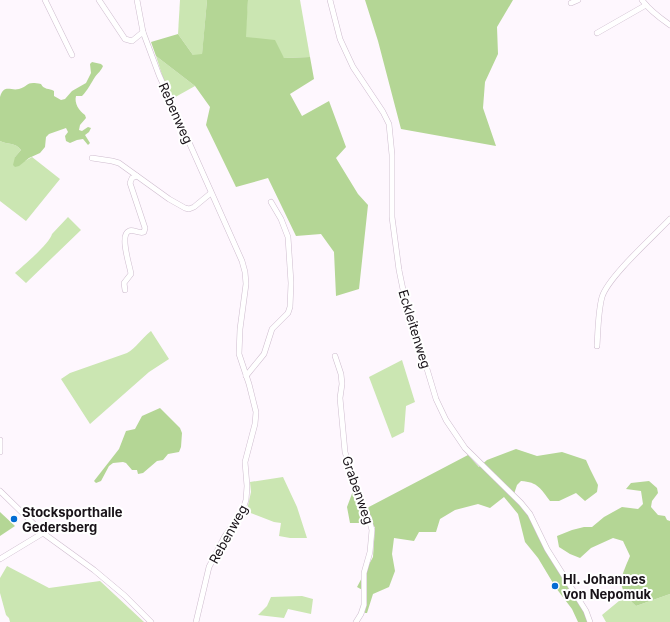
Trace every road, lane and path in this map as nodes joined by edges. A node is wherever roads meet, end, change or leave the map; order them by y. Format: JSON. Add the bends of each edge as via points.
{"nodes":[{"id":1,"x":45,"y":0,"type":"edge"},
{"id":2,"x":99,"y":0,"type":"edge"},
{"id":3,"x":137,"y":0,"type":"edge"},
{"id":4,"x":330,"y":0,"type":"edge"},
{"id":5,"x":578,"y":0,"type":"edge"},
{"id":6,"x":642,"y":0,"type":"edge"},
{"id":7,"x":571,"y":3,"type":"dead end"},
{"id":8,"x":646,"y":5,"type":"junction"},
{"id":9,"x":670,"y":25,"type":"edge"},
{"id":10,"x":143,"y":32,"type":"junction"},
{"id":11,"x":597,"y":33,"type":"dead end"},
{"id":12,"x":72,"y":55,"type":"dead end"},
{"id":13,"x":92,"y":158,"type":"dead end"},
{"id":14,"x":137,"y":176,"type":"junction"},
{"id":15,"x":211,"y":193,"type":"junction"},
{"id":16,"x":271,"y":202,"type":"dead end"},
{"id":17,"x":670,"y":219,"type":"edge"},
{"id":18,"x":125,"y":290,"type":"dead end"},
{"id":19,"x":596,"y":346,"type":"dead end"},
{"id":20,"x":335,"y":356,"type":"dead end"},
{"id":21,"x":246,"y":376,"type":"junction"},
{"id":22,"x":0,"y":440,"type":"edge"},
{"id":23,"x":0,"y":452,"type":"edge"},
{"id":24,"x":0,"y":491,"type":"edge"},
{"id":25,"x":42,"y":534,"type":"junction"},
{"id":26,"x":0,"y":559,"type":"edge"},
{"id":27,"x":151,"y":622,"type":"edge"},
{"id":28,"x":196,"y":622,"type":"edge"},
{"id":29,"x":356,"y":622,"type":"edge"},
{"id":30,"x":590,"y":622,"type":"edge"}],
"edges":[{"from":1,"to":12,"type":"street"},
{"from":2,"to":10,"type":"street","via":[[125,39],[132,41]]},
{"from":3,"to":10,"type":"street","name":"Rebenweg"},
{"from":4,"to":30,"type":"street","name":"Eckleitenweg","via":[[338,34],[353,67],[389,124],[392,229],[400,276],[407,309],[436,399],[446,420],[465,448],[530,514],[547,549],[586,611]]},
{"from":5,"to":7,"type":"street"},
{"from":6,"to":8,"type":"street"},
{"from":8,"to":9,"type":"street"},
{"from":8,"to":11,"type":"street"},
{"from":10,"to":15,"type":"street","name":"Rebenweg"},
{"from":13,"to":14,"type":"street","via":[[120,163]]},
{"from":14,"to":15,"type":"street","via":[[169,199],[189,209]]},
{"from":14,"to":18,"type":"street","via":[[132,178],[130,183],[145,228],[144,232],[129,231],[125,236],[131,274],[124,283]]},
{"from":15,"to":21,"type":"street","name":"Rebenweg","via":[[245,272],[239,346]]},
{"from":16,"to":21,"type":"street","via":[[288,237],[290,307],[288,313],[272,329],[264,354]]},
{"from":17,"to":19,"type":"street","via":[[616,274],[607,287],[602,297]]},
{"from":20,"to":29,"type":"street","name":"Grabenweg","via":[[341,374],[340,398],[345,452],[372,530],[370,552],[364,573],[364,606]]},
{"from":21,"to":28,"type":"street","name":"Rebenweg","via":[[256,412],[245,462],[246,500],[242,512],[209,567]]},
{"from":22,"to":23,"type":"street"},
{"from":24,"to":25,"type":"street"},
{"from":25,"to":26,"type":"street"},
{"from":25,"to":27,"type":"street","via":[[94,570]]}]}
